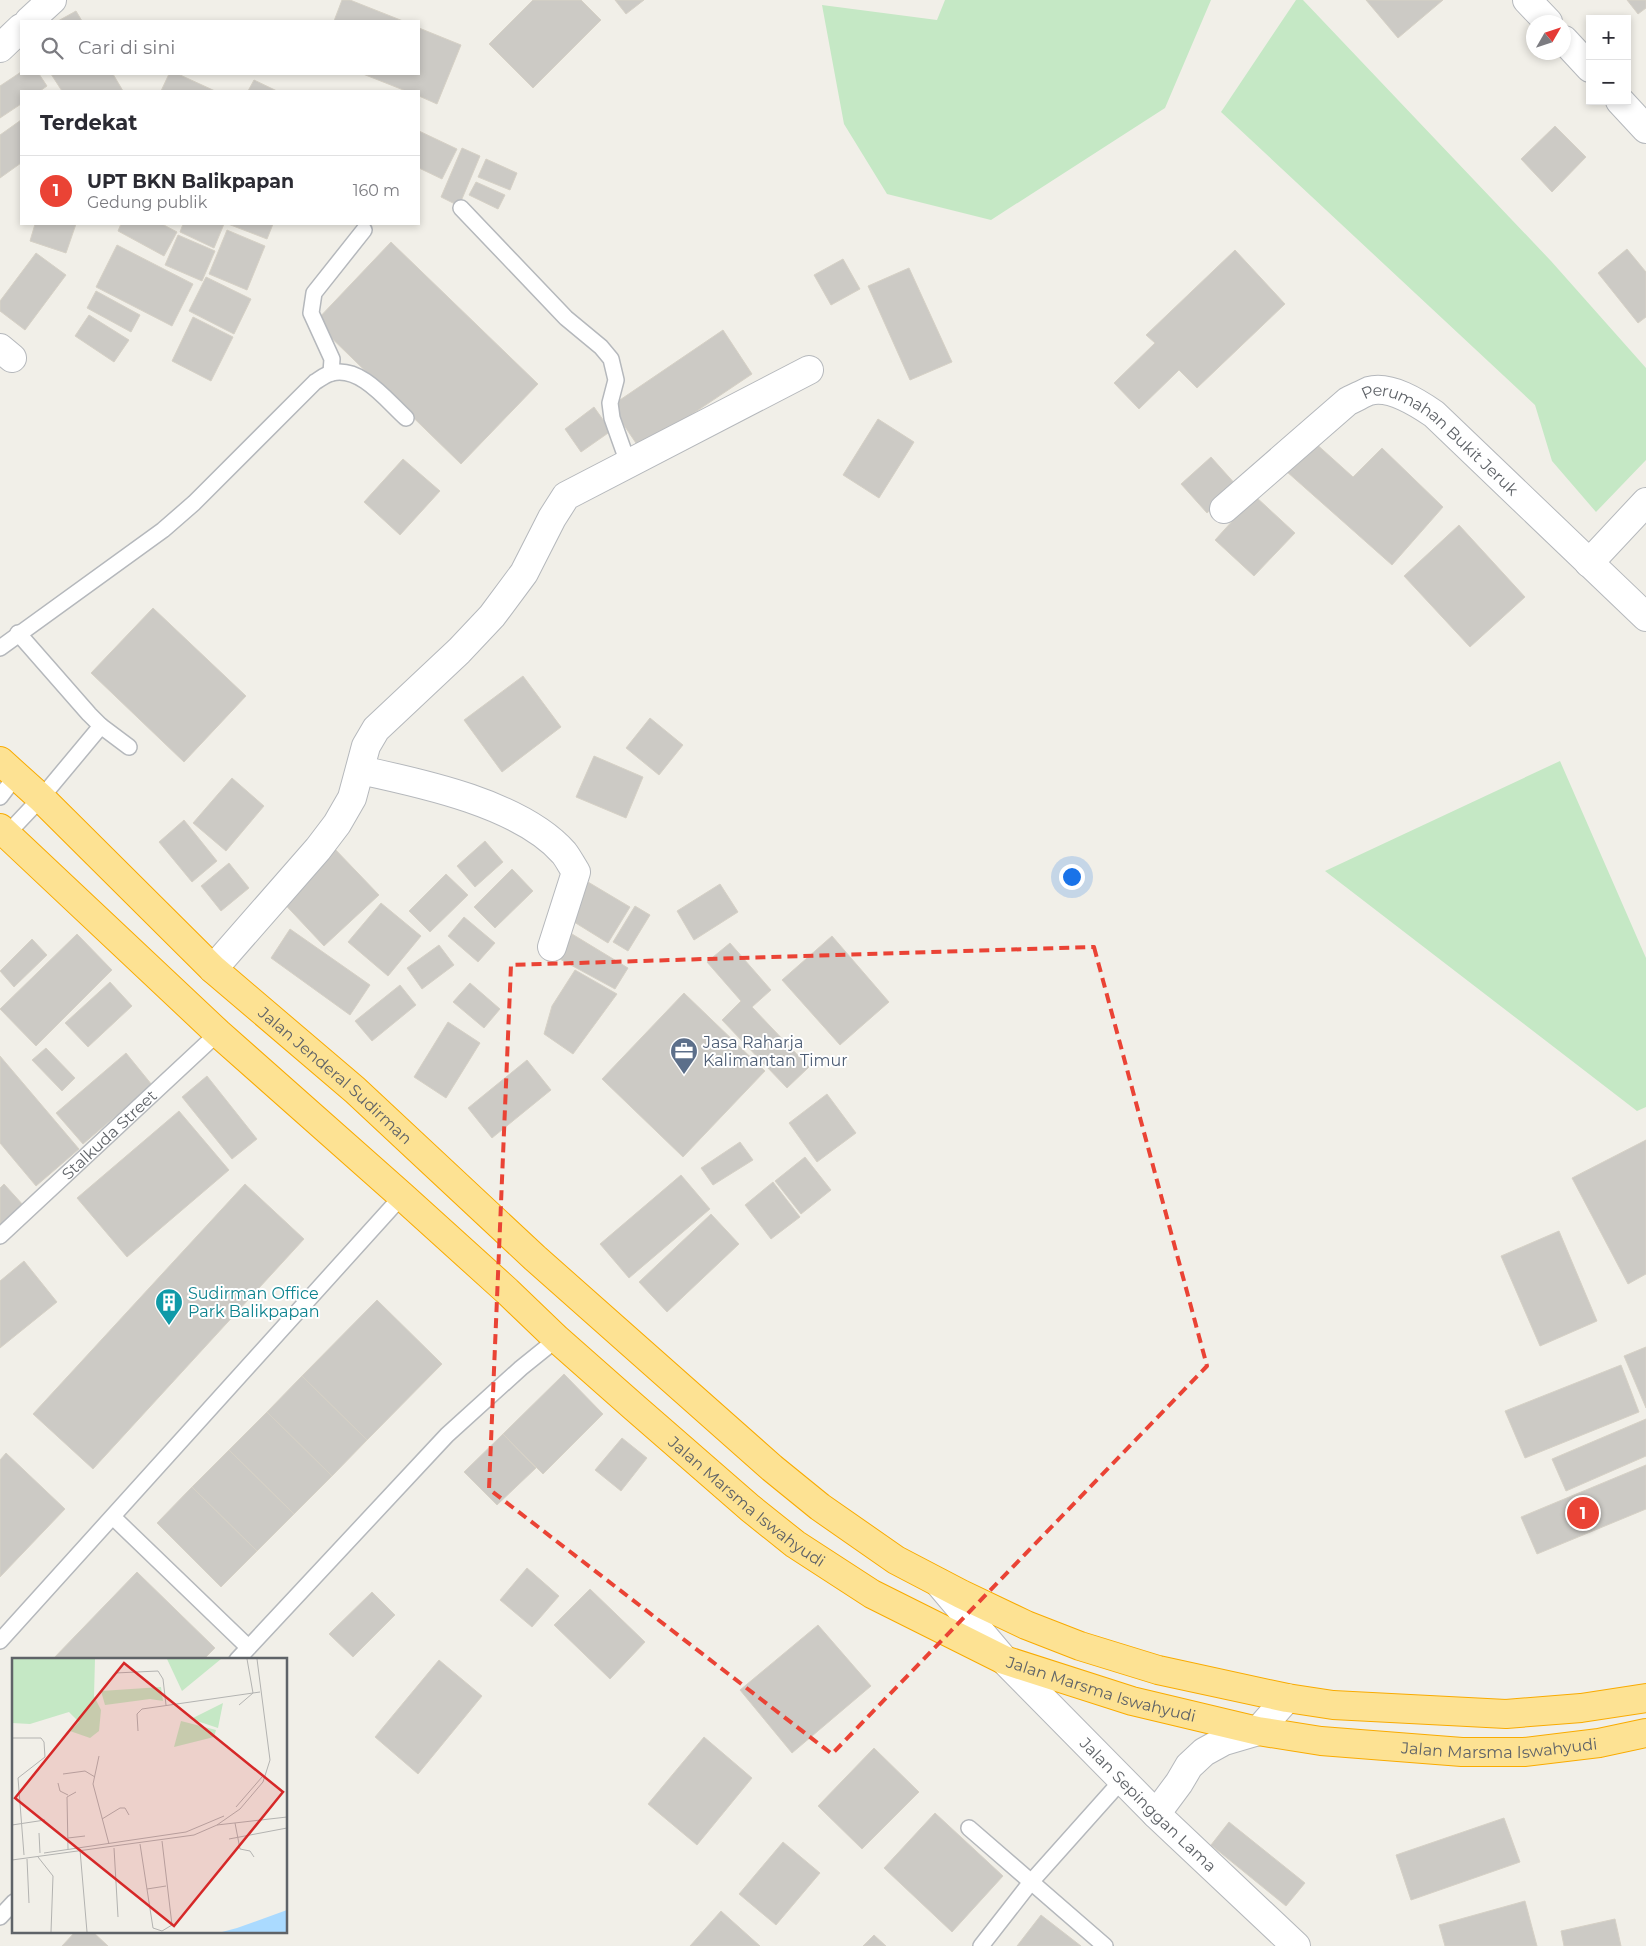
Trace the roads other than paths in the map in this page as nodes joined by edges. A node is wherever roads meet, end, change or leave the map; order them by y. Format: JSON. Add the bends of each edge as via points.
{"nodes":[{"id":1,"x":52,"y":0,"type":"edge"},
{"id":2,"x":1527,"y":0,"type":"edge"},
{"id":3,"x":1541,"y":15,"type":"edge"},
{"id":4,"x":30,"y":20,"type":"edge"},
{"id":5,"x":20,"y":29,"type":"edge"},
{"id":6,"x":0,"y":48,"type":"edge"},
{"id":7,"x":1571,"y":48,"type":"edge"},
{"id":8,"x":1586,"y":64,"type":"edge"},
{"id":9,"x":1624,"y":105,"type":"edge"},
{"id":10,"x":1646,"y":129,"type":"edge"},
{"id":11,"x":461,"y":208,"type":"dead end"},
{"id":12,"x":364,"y":230,"type":"dead end"},
{"id":13,"x":809,"y":370,"type":"dead end"},
{"id":14,"x":332,"y":373,"type":"junction"},
{"id":15,"x":406,"y":418,"type":"dead end"},
{"id":16,"x":628,"y":463,"type":"junction"},
{"id":17,"x":1646,"y":502,"type":"edge"},
{"id":18,"x":1224,"y":509,"type":"dead end"},
{"id":19,"x":1589,"y":564,"type":"junction"},
{"id":20,"x":1646,"y":617,"type":"edge"},
{"id":21,"x":18,"y":633,"type":"junction"},
{"id":22,"x":0,"y":648,"type":"edge"},
{"id":23,"x":101,"y":726,"type":"junction"},
{"id":24,"x":129,"y":747,"type":"dead end"},
{"id":25,"x":360,"y":770,"type":"junction"},
{"id":26,"x":5,"y":778,"type":"edge"},
{"id":27,"x":41,"y":798,"type":"junction"},
{"id":28,"x":4,"y":831,"type":"edge"},
{"id":29,"x":552,"y":947,"type":"dead end"},
{"id":30,"x":213,"y":969,"type":"junction"},
{"id":31,"x":218,"y":1034,"type":"junction"},
{"id":32,"x":402,"y":1196,"type":"junction"},
{"id":33,"x":0,"y":1236,"type":"edge"},
{"id":34,"x":557,"y":1339,"type":"junction"},
{"id":35,"x":676,"y":1383,"type":"joint"},
{"id":36,"x":112,"y":1517,"type":"junction"},
{"id":37,"x":940,"y":1583,"type":"junction"},
{"id":38,"x":0,"y":1641,"type":"edge"},
{"id":39,"x":248,"y":1648,"type":"junction"},
{"id":40,"x":239,"y":1658,"type":"edge"},
{"id":41,"x":1004,"y":1660,"type":"junction"},
{"id":42,"x":1287,"y":1698,"type":"junction"},
{"id":43,"x":1646,"y":1698,"type":"edge"},
{"id":44,"x":1258,"y":1731,"type":"junction"},
{"id":45,"x":1646,"y":1734,"type":"edge"},
{"id":46,"x":1123,"y":1780,"type":"junction"},
{"id":47,"x":1156,"y":1814,"type":"junction"},
{"id":48,"x":969,"y":1828,"type":"dead end"},
{"id":49,"x":1031,"y":1882,"type":"junction"},
{"id":50,"x":12,"y":1904,"type":"edge"},
{"id":51,"x":0,"y":1917,"type":"edge"},
{"id":52,"x":981,"y":1946,"type":"edge"},
{"id":53,"x":1105,"y":1946,"type":"edge"},
{"id":54,"x":1296,"y":1946,"type":"edge"}],
"edges":[{"from":1,"to":4,"type":"street"},
{"from":2,"to":3,"type":"street"},
{"from":5,"to":6,"type":"street"},
{"from":7,"to":8,"type":"street"},
{"from":9,"to":10,"type":"street"},
{"from":11,"to":16,"type":"lane","via":[[566,318],[601,346],[611,359],[616,380],[610,403],[612,418]]},
{"from":12,"to":14,"type":"lane","via":[[314,293],[311,314],[332,359]]},
{"from":13,"to":16,"type":"street"},
{"from":14,"to":15,"type":"lane","via":[[353,374],[368,383]]},
{"from":14,"to":21,"type":"lane","via":[[315,382],[163,530]]},
{"from":16,"to":25,"type":"street","via":[[566,496],[524,573],[492,616],[376,729],[366,746]]},
{"from":17,"to":19,"type":"street"},
{"from":18,"to":19,"type":"street","name":"Perumahan Bukit Jeruk","via":[[1348,401],[1371,390],[1394,392],[1434,414]]},
{"from":19,"to":20,"type":"street","name":"Perumahan Bukit Jeruk"},
{"from":21,"to":22,"type":"lane"},
{"from":21,"to":23,"type":"lane"},
{"from":23,"to":24,"type":"lane"},
{"from":23,"to":27,"type":"lane"},
{"from":25,"to":29,"type":"street","via":[[467,797],[517,819],[548,838],[576,872]]},
{"from":25,"to":30,"type":"street","via":[[352,798],[337,824]]},
{"from":26,"to":27,"type":"highway","name":"Jalan Jenderal Sudirman"},
{"from":27,"to":28,"type":"lane"},
{"from":27,"to":30,"type":"highway","name":"Jalan Jenderal Sudirman"},
{"from":28,"to":31,"type":"highway"},
{"from":30,"to":35,"type":"highway","name":"Jalan Jenderal Sudirman","via":[[355,1090],[535,1258]]},
{"from":31,"to":32,"type":"highway"},
{"from":31,"to":33,"type":"lane","name":"Stalkuda Street"},
{"from":32,"to":34,"type":"highway"},
{"from":32,"to":36,"type":"lane"},
{"from":34,"to":39,"type":"lane","via":[[447,1435]]},
{"from":34,"to":41,"type":"highway","name":"Jalan Marsma Iswahyudi","via":[[795,1544],[872,1594]]},
{"from":35,"to":37,"type":"highway","name":"Jalan Marsma Iswahyudi","via":[[820,1507],[896,1560]]},
{"from":36,"to":38,"type":"lane"},
{"from":36,"to":39,"type":"lane"},
{"from":37,"to":41,"type":"street","name":"Jalan Sepinggan Lama"},
{"from":37,"to":42,"type":"highway","name":"Jalan Marsma Iswahyudi","via":[[1026,1625],[1080,1646],[1158,1670]]},
{"from":39,"to":40,"type":"lane"},
{"from":41,"to":44,"type":"highway","name":"Jalan Marsma Iswahyudi","via":[[1132,1702]]},
{"from":41,"to":46,"type":"street","name":"Jalan Sepinggan Lama"},
{"from":42,"to":43,"type":"highway","name":"Jalan Marsma Iswahyudi","via":[[1333,1705],[1506,1714],[1581,1708]]},
{"from":42,"to":44,"type":"street"},
{"from":44,"to":45,"type":"highway","name":"Jalan Marsma Iswahyudi","via":[[1320,1741],[1480,1752],[1524,1752]]},
{"from":44,"to":47,"type":"street","via":[[1224,1741],[1204,1752],[1189,1766]]},
{"from":46,"to":47,"type":"street","name":"Jalan Sepinggan Lama"},
{"from":46,"to":49,"type":"lane"},
{"from":47,"to":54,"type":"street","name":"Jalan Sepinggan Lama"},
{"from":48,"to":49,"type":"lane"},
{"from":49,"to":52,"type":"lane"},
{"from":49,"to":53,"type":"lane"},
{"from":50,"to":51,"type":"lane"}]}
